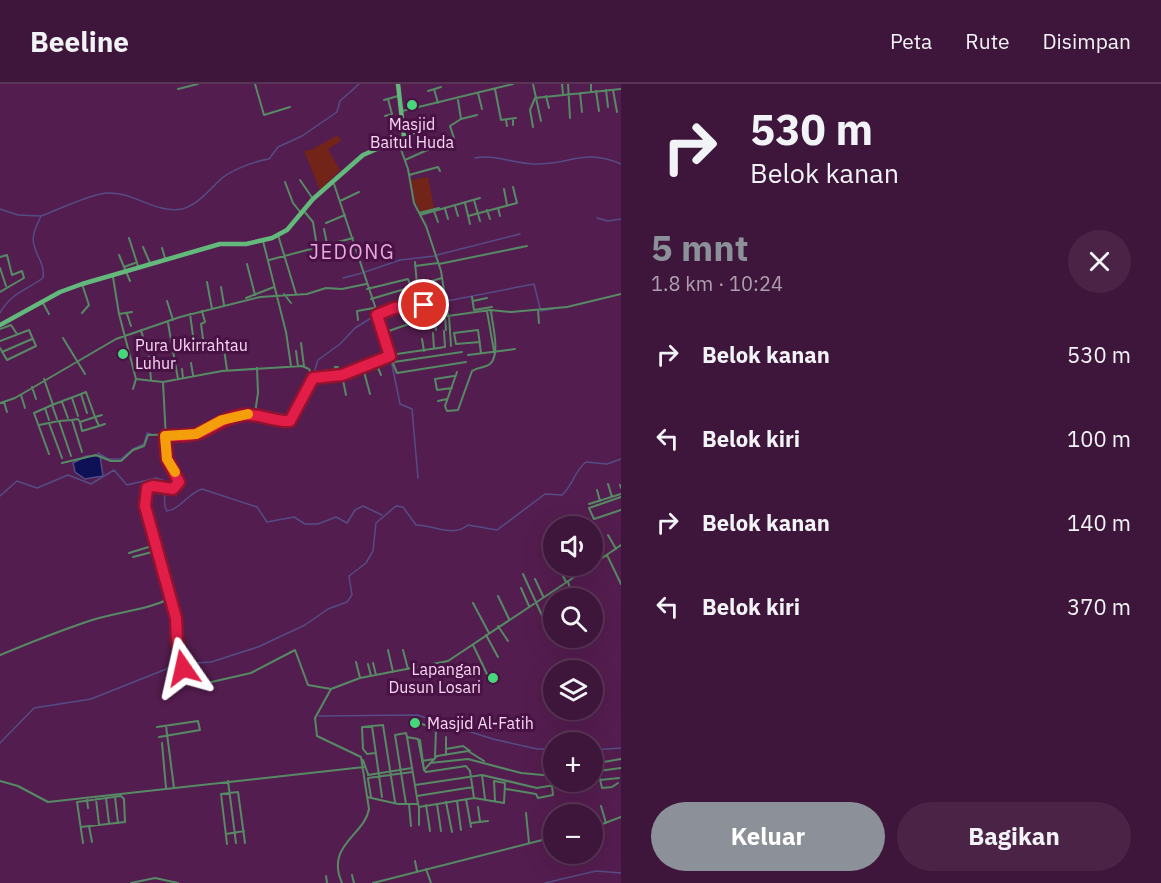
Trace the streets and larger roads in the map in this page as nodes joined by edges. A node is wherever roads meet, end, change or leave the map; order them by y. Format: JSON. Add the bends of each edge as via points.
{"nodes":[{"id":1,"x":198,"y":84,"type":"edge"},
{"id":2,"x":255,"y":84,"type":"edge"},
{"id":3,"x":398,"y":84,"type":"edge"},
{"id":4,"x":513,"y":84,"type":"edge"},
{"id":5,"x":533,"y":84,"type":"edge"},
{"id":6,"x":562,"y":84,"type":"edge"},
{"id":7,"x":568,"y":84,"type":"edge"},
{"id":8,"x":591,"y":84,"type":"edge"},
{"id":9,"x":608,"y":84,"type":"edge"},
{"id":10,"x":441,"y":87,"type":"dead end"},
{"id":11,"x":178,"y":89,"type":"dead end"},
{"id":12,"x":434,"y":89,"type":"junction"},
{"id":13,"x":495,"y":89,"type":"junction"},
{"id":14,"x":621,"y":89,"type":"edge"},
{"id":15,"x":607,"y":90,"type":"junction"},
{"id":16,"x":613,"y":90,"type":"junction"},
{"id":17,"x":428,"y":91,"type":"dead end"},
{"id":18,"x":596,"y":91,"type":"junction"},
{"id":19,"x":591,"y":92,"type":"junction"},
{"id":20,"x":478,"y":93,"type":"junction"},
{"id":21,"x":563,"y":93,"type":"junction"},
{"id":22,"x":580,"y":93,"type":"junction"},
{"id":23,"x":569,"y":94,"type":"junction"},
{"id":24,"x":398,"y":96,"type":"junction"},
{"id":25,"x":546,"y":96,"type":"junction"},
{"id":26,"x":535,"y":98,"type":"junction"},
{"id":27,"x":458,"y":99,"type":"junction"},
{"id":28,"x":438,"y":103,"type":"junction"},
{"id":29,"x":290,"y":107,"type":"dead end"},
{"id":30,"x":608,"y":107,"type":"dead end"},
{"id":31,"x":549,"y":108,"type":"dead end"},
{"id":32,"x":482,"y":109,"type":"dead end"},
{"id":33,"x":400,"y":111,"type":"junction"},
{"id":34,"x":599,"y":111,"type":"dead end"},
{"id":35,"x":392,"y":112,"type":"junction"},
{"id":36,"x":582,"y":112,"type":"dead end"},
{"id":37,"x":617,"y":112,"type":"dead end"},
{"id":38,"x":477,"y":115,"type":"dead end"},
{"id":39,"x":385,"y":116,"type":"dead end"},
{"id":40,"x":570,"y":118,"type":"dead end"},
{"id":41,"x":460,"y":119,"type":"junction"},
{"id":42,"x":506,"y":120,"type":"junction"},
{"id":43,"x":541,"y":121,"type":"dead end"},
{"id":44,"x":513,"y":125,"type":"dead end"},
{"id":45,"x":507,"y":126,"type":"dead end"},
{"id":46,"x":533,"y":127,"type":"dead end"},
{"id":47,"x":422,"y":131,"type":"dead end"},
{"id":48,"x":404,"y":136,"type":"junction"},
{"id":49,"x":398,"y":140,"type":"junction"},
{"id":50,"x":405,"y":160,"type":"junction"},
{"id":51,"x":442,"y":163,"type":"dead end"},
{"id":52,"x":429,"y":170,"type":"junction"},
{"id":53,"x":420,"y":172,"type":"junction"},
{"id":54,"x":409,"y":175,"type":"junction"},
{"id":55,"x":430,"y":176,"type":"dead end"},
{"id":56,"x":420,"y":177,"type":"dead end"},
{"id":57,"x":300,"y":180,"type":"dead end"},
{"id":58,"x":333,"y":181,"type":"junction"},
{"id":59,"x":285,"y":182,"type":"dead end"},
{"id":60,"x":513,"y":187,"type":"dead end"},
{"id":61,"x":504,"y":189,"type":"dead end"},
{"id":62,"x":359,"y":192,"type":"dead end"},
{"id":63,"x":480,"y":198,"type":"dead end"},
{"id":64,"x":314,"y":199,"type":"junction"},
{"id":65,"x":474,"y":200,"type":"junction"},
{"id":66,"x":340,"y":201,"type":"junction"},
{"id":67,"x":465,"y":203,"type":"junction"},
{"id":68,"x":507,"y":205,"type":"junction"},
{"id":69,"x":455,"y":206,"type":"junction"},
{"id":70,"x":439,"y":208,"type":"dead end"},
{"id":71,"x":445,"y":208,"type":"junction"},
{"id":72,"x":498,"y":208,"type":"junction"},
{"id":73,"x":487,"y":210,"type":"junction"},
{"id":74,"x":302,"y":211,"type":"junction"},
{"id":75,"x":434,"y":211,"type":"junction"},
{"id":76,"x":478,"y":213,"type":"junction"},
{"id":77,"x":420,"y":214,"type":"junction"},
{"id":78,"x":345,"y":215,"type":"junction"},
{"id":79,"x":458,"y":216,"type":"dead end"},
{"id":80,"x":468,"y":216,"type":"junction"},
{"id":81,"x":500,"y":216,"type":"dead end"},
{"id":82,"x":448,"y":219,"type":"dead end"},
{"id":83,"x":490,"y":219,"type":"dead end"},
{"id":84,"x":480,"y":221,"type":"dead end"},
{"id":85,"x":438,"y":222,"type":"dead end"},
{"id":86,"x":326,"y":223,"type":"dead end"},
{"id":87,"x":470,"y":224,"type":"dead end"},
{"id":88,"x":324,"y":229,"type":"dead end"},
{"id":89,"x":278,"y":235,"type":"junction"},
{"id":90,"x":129,"y":238,"type":"dead end"},
{"id":91,"x":353,"y":238,"type":"junction"},
{"id":92,"x":263,"y":241,"type":"junction"},
{"id":93,"x":327,"y":245,"type":"junction"},
{"id":94,"x":527,"y":246,"type":"dead end"},
{"id":95,"x":143,"y":247,"type":"dead end"},
{"id":96,"x":317,"y":247,"type":"junction"},
{"id":97,"x":162,"y":248,"type":"dead end"},
{"id":98,"x":119,"y":255,"type":"dead end"},
{"id":99,"x":0,"y":257,"type":"edge"},
{"id":100,"x":284,"y":257,"type":"junction"},
{"id":101,"x":166,"y":260,"type":"junction"},
{"id":102,"x":269,"y":260,"type":"junction"},
{"id":103,"x":136,"y":263,"type":"junction"},
{"id":104,"x":439,"y":263,"type":"junction"},
{"id":105,"x":247,"y":264,"type":"dead end"},
{"id":106,"x":151,"y":265,"type":"junction"},
{"id":107,"x":0,"y":268,"type":"edge"},
{"id":108,"x":139,"y":269,"type":"junction"},
{"id":109,"x":125,"y":270,"type":"junction"},
{"id":110,"x":12,"y":275,"type":"junction"},
{"id":111,"x":113,"y":277,"type":"junction"},
{"id":112,"x":442,"y":278,"type":"junction"},
{"id":113,"x":14,"y":281,"type":"junction"},
{"id":114,"x":130,"y":281,"type":"dead end"},
{"id":115,"x":207,"y":282,"type":"dead end"},
{"id":116,"x":82,"y":284,"type":"junction"},
{"id":117,"x":366,"y":284,"type":"junction"},
{"id":118,"x":418,"y":285,"type":"junction"},
{"id":119,"x":6,"y":286,"type":"junction"},
{"id":120,"x":221,"y":287,"type":"dead end"},
{"id":121,"x":274,"y":287,"type":"junction"},
{"id":122,"x":411,"y":287,"type":"junction"},
{"id":123,"x":367,"y":289,"type":"junction"},
{"id":124,"x":0,"y":292,"type":"edge"},
{"id":125,"x":445,"y":293,"type":"junction"},
{"id":126,"x":276,"y":294,"type":"junction"},
{"id":127,"x":284,"y":294,"type":"junction"},
{"id":128,"x":296,"y":294,"type":"junction"},
{"id":129,"x":621,"y":294,"type":"edge"},
{"id":130,"x":255,"y":295,"type":"junction"},
{"id":131,"x":487,"y":298,"type":"dead end"},
{"id":132,"x":371,"y":299,"type":"junction"},
{"id":133,"x":244,"y":300,"type":"junction"},
{"id":134,"x":42,"y":301,"type":"junction"},
{"id":135,"x":167,"y":301,"type":"dead end"},
{"id":136,"x":446,"y":302,"type":"junction"},
{"id":137,"x":291,"y":303,"type":"dead end"},
{"id":138,"x":224,"y":305,"type":"junction"},
{"id":139,"x":374,"y":308,"type":"junction"},
{"id":140,"x":212,"y":309,"type":"junction"},
{"id":141,"x":490,"y":310,"type":"junction"},
{"id":142,"x":538,"y":310,"type":"junction"},
{"id":143,"x":202,"y":311,"type":"junction"},
{"id":144,"x":474,"y":311,"type":"junction"},
{"id":145,"x":132,"y":312,"type":"dead end"},
{"id":146,"x":82,"y":313,"type":"dead end"},
{"id":147,"x":127,"y":313,"type":"junction"},
{"id":148,"x":49,"y":314,"type":"dead end"},
{"id":149,"x":119,"y":314,"type":"junction"},
{"id":150,"x":190,"y":314,"type":"junction"},
{"id":151,"x":377,"y":315,"type":"junction"},
{"id":152,"x":447,"y":316,"type":"junction"},
{"id":153,"x":434,"y":318,"type":"junction"},
{"id":154,"x":173,"y":320,"type":"junction"},
{"id":155,"x":358,"y":320,"type":"dead end"},
{"id":156,"x":168,"y":322,"type":"junction"},
{"id":157,"x":539,"y":323,"type":"dead end"},
{"id":158,"x":131,"y":326,"type":"dead end"},
{"id":159,"x":0,"y":327,"type":"edge"},
{"id":160,"x":141,"y":330,"type":"junction"},
{"id":161,"x":384,"y":332,"type":"junction"},
{"id":162,"x":17,"y":334,"type":"junction"},
{"id":163,"x":124,"y":336,"type":"junction"},
{"id":164,"x":33,"y":338,"type":"junction"},
{"id":165,"x":63,"y":338,"type":"dead end"},
{"id":166,"x":203,"y":339,"type":"dead end"},
{"id":167,"x":423,"y":339,"type":"dead end"},
{"id":168,"x":0,"y":341,"type":"edge"},
{"id":169,"x":480,"y":342,"type":"junction"},
{"id":170,"x":194,"y":343,"type":"dead end"},
{"id":171,"x":301,"y":343,"type":"dead end"},
{"id":172,"x":452,"y":346,"type":"dead end"},
{"id":173,"x":0,"y":348,"type":"edge"},
{"id":174,"x":224,"y":349,"type":"dead end"},
{"id":175,"x":434,"y":349,"type":"junction"},
{"id":176,"x":515,"y":349,"type":"dead end"},
{"id":177,"x":147,"y":351,"type":"dead end"},
{"id":178,"x":296,"y":351,"type":"dead end"},
{"id":179,"x":424,"y":351,"type":"junction"},
{"id":180,"x":494,"y":351,"type":"junction"},
{"id":181,"x":2,"y":352,"type":"junction"},
{"id":182,"x":462,"y":352,"type":"dead end"},
{"id":183,"x":481,"y":353,"type":"junction"},
{"id":184,"x":468,"y":355,"type":"dead end"},
{"id":185,"x":390,"y":356,"type":"junction"},
{"id":186,"x":149,"y":357,"type":"dead end"},
{"id":187,"x":76,"y":360,"type":"junction"},
{"id":188,"x":394,"y":362,"type":"junction"},
{"id":189,"x":466,"y":362,"type":"dead end"},
{"id":190,"x":190,"y":363,"type":"dead end"},
{"id":191,"x":376,"y":363,"type":"junction"},
{"id":192,"x":291,"y":366,"type":"junction"},
{"id":193,"x":298,"y":366,"type":"junction"},
{"id":194,"x":304,"y":366,"type":"junction"},
{"id":195,"x":336,"y":366,"type":"dead end"},
{"id":196,"x":257,"y":368,"type":"junction"},
{"id":197,"x":363,"y":368,"type":"junction"},
{"id":198,"x":182,"y":369,"type":"dead end"},
{"id":199,"x":227,"y":370,"type":"junction"},
{"id":200,"x":85,"y":374,"type":"dead end"},
{"id":201,"x":342,"y":375,"type":"junction"},
{"id":202,"x":381,"y":375,"type":"dead end"},
{"id":203,"x":193,"y":376,"type":"junction"},
{"id":204,"x":336,"y":376,"type":"junction"},
{"id":205,"x":183,"y":378,"type":"junction"},
{"id":206,"x":313,"y":378,"type":"junction"},
{"id":207,"x":178,"y":379,"type":"junction"},
{"id":208,"x":44,"y":380,"type":"junction"},
{"id":209,"x":136,"y":380,"type":"junction"},
{"id":210,"x":151,"y":381,"type":"junction"},
{"id":211,"x":163,"y":382,"type":"junction"},
{"id":212,"x":32,"y":387,"type":"junction"},
{"id":213,"x":85,"y":387,"type":"dead end"},
{"id":214,"x":452,"y":388,"type":"junction"},
{"id":215,"x":133,"y":389,"type":"dead end"},
{"id":216,"x":86,"y":392,"type":"junction"},
{"id":217,"x":81,"y":394,"type":"junction"},
{"id":218,"x":370,"y":394,"type":"dead end"},
{"id":219,"x":21,"y":395,"type":"junction"},
{"id":220,"x":346,"y":395,"type":"dead end"},
{"id":221,"x":72,"y":398,"type":"junction"},
{"id":222,"x":36,"y":399,"type":"dead end"},
{"id":223,"x":448,"y":399,"type":"junction"},
{"id":224,"x":438,"y":401,"type":"dead end"},
{"id":225,"x":4,"y":402,"type":"junction"},
{"id":226,"x":62,"y":402,"type":"junction"},
{"id":227,"x":0,"y":403,"type":"edge"},
{"id":228,"x":53,"y":405,"type":"junction"},
{"id":229,"x":25,"y":408,"type":"dead end"},
{"id":230,"x":45,"y":408,"type":"junction"},
{"id":231,"x":8,"y":412,"type":"dead end"},
{"id":232,"x":87,"y":413,"type":"dead end"},
{"id":233,"x":255,"y":414,"type":"junction"},
{"id":234,"x":102,"y":415,"type":"dead end"},
{"id":235,"x":78,"y":416,"type":"dead end"},
{"id":236,"x":95,"y":417,"type":"junction"},
{"id":237,"x":68,"y":418,"type":"dead end"},
{"id":238,"x":58,"y":420,"type":"junction"},
{"id":239,"x":72,"y":420,"type":"junction"},
{"id":240,"x":49,"y":421,"type":"junction"},
{"id":241,"x":80,"y":422,"type":"junction"},
{"id":242,"x":105,"y":424,"type":"dead end"},
{"id":243,"x":39,"y":425,"type":"junction"},
{"id":244,"x":99,"y":426,"type":"junction"},
{"id":245,"x":165,"y":435,"type":"junction"},
{"id":246,"x":83,"y":440,"type":"dead end"},
{"id":247,"x":78,"y":441,"type":"junction"},
{"id":248,"x":82,"y":452,"type":"dead end"},
{"id":249,"x":49,"y":454,"type":"dead end"},
{"id":250,"x":71,"y":456,"type":"dead end"},
{"id":251,"x":62,"y":458,"type":"dead end"},
{"id":252,"x":62,"y":463,"type":"dead end"},
{"id":253,"x":608,"y":484,"type":"dead end"},
{"id":254,"x":597,"y":490,"type":"dead end"},
{"id":255,"x":621,"y":495,"type":"edge"},
{"id":256,"x":612,"y":497,"type":"junction"},
{"id":257,"x":600,"y":501,"type":"junction"},
{"id":258,"x":589,"y":504,"type":"dead end"},
{"id":259,"x":621,"y":510,"type":"edge"},
{"id":260,"x":608,"y":535,"type":"dead end"},
{"id":261,"x":155,"y":545,"type":"junction"},
{"id":262,"x":621,"y":545,"type":"edge"},
{"id":263,"x":616,"y":549,"type":"junction"},
{"id":264,"x":156,"y":551,"type":"junction"},
{"id":265,"x":129,"y":553,"type":"dead end"},
{"id":266,"x":607,"y":555,"type":"junction"},
{"id":267,"x":133,"y":557,"type":"dead end"},
{"id":268,"x":603,"y":558,"type":"edge"},
{"id":269,"x":523,"y":574,"type":"dead end"},
{"id":270,"x":619,"y":575,"type":"edge"},
{"id":271,"x":564,"y":576,"type":"edge"},
{"id":272,"x":575,"y":576,"type":"edge"},
{"id":273,"x":536,"y":579,"type":"dead end"},
{"id":274,"x":567,"y":581,"type":"junction"},
{"id":275,"x":621,"y":584,"type":"edge"},
{"id":276,"x":521,"y":588,"type":"dead end"},
{"id":277,"x":556,"y":588,"type":"edge"},
{"id":278,"x":569,"y":588,"type":"edge"},
{"id":279,"x":498,"y":596,"type":"dead end"},
{"id":280,"x":543,"y":596,"type":"joint"},
{"id":281,"x":171,"y":598,"type":"junction"},
{"id":282,"x":535,"y":602,"type":"junction"},
{"id":283,"x":473,"y":603,"type":"dead end"},
{"id":284,"x":529,"y":606,"type":"junction"},
{"id":285,"x":543,"y":618,"type":"edge"},
{"id":286,"x":509,"y":619,"type":"junction"},
{"id":287,"x":498,"y":626,"type":"junction"},
{"id":288,"x":487,"y":634,"type":"junction"},
{"id":289,"x":507,"y":641,"type":"dead end"},
{"id":290,"x":473,"y":645,"type":"junction"},
{"id":291,"x":388,"y":650,"type":"dead end"},
{"id":292,"x":404,"y":650,"type":"dead end"},
{"id":293,"x":0,"y":655,"type":"edge"},
{"id":294,"x":498,"y":657,"type":"dead end"},
{"id":295,"x":356,"y":662,"type":"dead end"},
{"id":296,"x":374,"y":663,"type":"dead end"},
{"id":297,"x":368,"y":664,"type":"dead end"},
{"id":298,"x":408,"y":669,"type":"junction"},
{"id":299,"x":393,"y":672,"type":"junction"},
{"id":300,"x":487,"y":674,"type":"dead end"},
{"id":301,"x":376,"y":675,"type":"junction"},
{"id":302,"x":371,"y":676,"type":"junction"},
{"id":303,"x":360,"y":678,"type":"junction"},
{"id":304,"x":330,"y":689,"type":"junction"},
{"id":305,"x":419,"y":723,"type":"dead end"},
{"id":306,"x":166,"y":726,"type":"junction"},
{"id":307,"x":372,"y":726,"type":"junction"},
{"id":308,"x":157,"y":727,"type":"dead end"},
{"id":309,"x":394,"y":728,"type":"dead end"},
{"id":310,"x":395,"y":735,"type":"junction"},
{"id":311,"x":168,"y":736,"type":"junction"},
{"id":312,"x":159,"y":737,"type":"dead end"},
{"id":313,"x":407,"y":737,"type":"junction"},
{"id":314,"x":446,"y":737,"type":"dead end"},
{"id":315,"x":418,"y":739,"type":"junction"},
{"id":316,"x":162,"y":743,"type":"dead end"},
{"id":317,"x":446,"y":749,"type":"junction"},
{"id":318,"x":375,"y":753,"type":"junction"},
{"id":319,"x":472,"y":753,"type":"junction"},
{"id":320,"x":446,"y":755,"type":"junction"},
{"id":321,"x":435,"y":758,"type":"junction"},
{"id":322,"x":362,"y":759,"type":"junction"},
{"id":323,"x":621,"y":759,"type":"edge"},
{"id":324,"x":423,"y":761,"type":"junction"},
{"id":325,"x":430,"y":762,"type":"junction"},
{"id":326,"x":603,"y":762,"type":"edge"},
{"id":327,"x":492,"y":764,"type":"junction"},
{"id":328,"x":363,"y":766,"type":"junction"},
{"id":329,"x":621,"y":768,"type":"edge"},
{"id":330,"x":412,"y":770,"type":"junction"},
{"id":331,"x":423,"y":770,"type":"junction"},
{"id":332,"x":603,"y":770,"type":"edge"},
{"id":333,"x":401,"y":772,"type":"junction"},
{"id":334,"x":390,"y":773,"type":"junction"},
{"id":335,"x":379,"y":775,"type":"junction"},
{"id":336,"x":543,"y":775,"type":"edge"},
{"id":337,"x":482,"y":776,"type":"junction"},
{"id":338,"x":368,"y":777,"type":"junction"},
{"id":339,"x":471,"y":777,"type":"junction"},
{"id":340,"x":619,"y":778,"type":"dead end"},
{"id":341,"x":603,"y":780,"type":"edge"},
{"id":342,"x":0,"y":781,"type":"edge"},
{"id":343,"x":228,"y":781,"type":"junction"},
{"id":344,"x":618,"y":783,"type":"dead end"},
{"id":345,"x":415,"y":785,"type":"junction"},
{"id":346,"x":472,"y":787,"type":"junction"},
{"id":347,"x":543,"y":787,"type":"edge"},
{"id":348,"x":603,"y":787,"type":"edge"},
{"id":349,"x":174,"y":788,"type":"junction"},
{"id":350,"x":166,"y":789,"type":"junction"},
{"id":351,"x":505,"y":789,"type":"junction"},
{"id":352,"x":229,"y":792,"type":"junction"},
{"id":353,"x":553,"y":792,"type":"edge"},
{"id":354,"x":417,"y":796,"type":"junction"},
{"id":355,"x":115,"y":797,"type":"junction"},
{"id":356,"x":369,"y":797,"type":"junction"},
{"id":357,"x":106,"y":798,"type":"junction"},
{"id":358,"x":382,"y":798,"type":"junction"},
{"id":359,"x":474,"y":798,"type":"junction"},
{"id":360,"x":96,"y":799,"type":"junction"},
{"id":361,"x":466,"y":799,"type":"junction"},
{"id":362,"x":485,"y":799,"type":"junction"},
{"id":363,"x":77,"y":800,"type":"junction"},
{"id":364,"x":87,"y":800,"type":"junction"},
{"id":365,"x":457,"y":801,"type":"junction"},
{"id":366,"x":495,"y":801,"type":"junction"},
{"id":367,"x":446,"y":802,"type":"junction"},
{"id":368,"x":395,"y":803,"type":"junction"},
{"id":369,"x":407,"y":804,"type":"junction"},
{"id":370,"x":437,"y":804,"type":"junction"},
{"id":371,"x":418,"y":805,"type":"junction"},
{"id":372,"x":426,"y":806,"type":"junction"},
{"id":373,"x":478,"y":807,"type":"dead end"},
{"id":374,"x":88,"y":808,"type":"dead end"},
{"id":375,"x":526,"y":813,"type":"dead end"},
{"id":376,"x":603,"y":813,"type":"edge"},
{"id":377,"x":621,"y":817,"type":"edge"},
{"id":378,"x":488,"y":821,"type":"dead end"},
{"id":379,"x":480,"y":822,"type":"junction"},
{"id":380,"x":118,"y":823,"type":"junction"},
{"id":381,"x":606,"y":823,"type":"junction"},
{"id":382,"x":109,"y":824,"type":"junction"},
{"id":383,"x":603,"y":824,"type":"edge"},
{"id":384,"x":99,"y":825,"type":"junction"},
{"id":385,"x":89,"y":826,"type":"junction"},
{"id":386,"x":81,"y":827,"type":"junction"},
{"id":387,"x":461,"y":830,"type":"dead end"},
{"id":388,"x":244,"y":831,"type":"junction"},
{"id":389,"x":430,"y":831,"type":"dead end"},
{"id":390,"x":441,"y":831,"type":"dead end"},
{"id":391,"x":235,"y":832,"type":"junction"},
{"id":392,"x":452,"y":832,"type":"dead end"},
{"id":393,"x":226,"y":834,"type":"junction"},
{"id":394,"x":543,"y":840,"type":"edge"},
{"id":395,"x":92,"y":842,"type":"dead end"},
{"id":396,"x":83,"y":843,"type":"dead end"},
{"id":397,"x":236,"y":843,"type":"dead end"},
{"id":398,"x":245,"y":843,"type":"dead end"},
{"id":399,"x":529,"y":843,"type":"junction"},
{"id":400,"x":227,"y":844,"type":"dead end"},
{"id":401,"x":415,"y":861,"type":"dead end"},
{"id":402,"x":426,"y":869,"type":"junction"},
{"id":403,"x":417,"y":871,"type":"junction"},
{"id":404,"x":352,"y":875,"type":"dead end"},
{"id":405,"x":326,"y":876,"type":"dead end"},
{"id":406,"x":131,"y":883,"type":"edge"},
{"id":407,"x":178,"y":883,"type":"edge"},
{"id":408,"x":327,"y":883,"type":"edge"},
{"id":409,"x":342,"y":883,"type":"edge"},
{"id":410,"x":354,"y":883,"type":"edge"},
{"id":411,"x":373,"y":883,"type":"edge"},
{"id":412,"x":431,"y":883,"type":"edge"}],
"edges":[{"from":1,"to":11,"type":"street"},
{"from":2,"to":29,"type":"street","via":[[264,115]]},
{"from":3,"to":24,"type":"street"},
{"from":4,"to":13,"type":"street"},
{"from":5,"to":26,"type":"street"},
{"from":6,"to":21,"type":"street"},
{"from":7,"to":23,"type":"street"},
{"from":8,"to":19,"type":"street"},
{"from":9,"to":15,"type":"street"},
{"from":10,"to":12,"type":"street"},
{"from":12,"to":17,"type":"street"},
{"from":12,"to":28,"type":"street"},
{"from":13,"to":20,"type":"street"},
{"from":13,"to":42,"type":"street","via":[[501,120]]},
{"from":14,"to":16,"type":"street"},
{"from":15,"to":16,"type":"street"},
{"from":15,"to":18,"type":"street"},
{"from":15,"to":30,"type":"street"},
{"from":16,"to":37,"type":"street"},
{"from":18,"to":19,"type":"street"},
{"from":18,"to":34,"type":"street"},
{"from":19,"to":22,"type":"street"},
{"from":20,"to":27,"type":"street"},
{"from":20,"to":32,"type":"street"},
{"from":21,"to":23,"type":"street"},
{"from":21,"to":25,"type":"street"},
{"from":22,"to":23,"type":"street"},
{"from":22,"to":36,"type":"street"},
{"from":23,"to":40,"type":"street"},
{"from":24,"to":33,"type":"street"},
{"from":24,"to":35,"type":"street","via":[[386,100]]},
{"from":25,"to":26,"type":"street"},
{"from":25,"to":31,"type":"street"},
{"from":26,"to":43,"type":"street"},
{"from":26,"to":46,"type":"street","via":[[530,110]]},
{"from":27,"to":28,"type":"street"},
{"from":27,"to":41,"type":"street"},
{"from":28,"to":33,"type":"street"},
{"from":33,"to":35,"type":"street"},
{"from":33,"to":48,"type":"street"},
{"from":35,"to":39,"type":"street"},
{"from":38,"to":41,"type":"street"},
{"from":41,"to":50,"type":"street","via":[[450,126],[454,139]]},
{"from":42,"to":44,"type":"street","via":[[514,119]]},
{"from":42,"to":45,"type":"street"},
{"from":47,"to":48,"type":"street"},
{"from":48,"to":49,"type":"street"},
{"from":49,"to":50,"type":"street"},
{"from":49,"to":58,"type":"street","via":[[369,151]]},
{"from":50,"to":54,"type":"street"},
{"from":51,"to":52,"type":"street","via":[[439,169]]},
{"from":52,"to":53,"type":"street"},
{"from":52,"to":55,"type":"street"},
{"from":53,"to":54,"type":"street"},
{"from":53,"to":56,"type":"street"},
{"from":54,"to":77,"type":"street"},
{"from":57,"to":64,"type":"street"},
{"from":58,"to":64,"type":"street"},
{"from":58,"to":66,"type":"street"},
{"from":59,"to":74,"type":"street","via":[[293,203]]},
{"from":60,"to":68,"type":"street","via":[[517,203]]},
{"from":61,"to":68,"type":"street"},
{"from":62,"to":66,"type":"street"},
{"from":63,"to":65,"type":"street"},
{"from":64,"to":74,"type":"street"},
{"from":65,"to":67,"type":"street"},
{"from":65,"to":76,"type":"street"},
{"from":66,"to":78,"type":"street"},
{"from":67,"to":69,"type":"street"},
{"from":67,"to":80,"type":"street"},
{"from":68,"to":72,"type":"street"},
{"from":69,"to":71,"type":"street"},
{"from":69,"to":79,"type":"street"},
{"from":70,"to":77,"type":"street"},
{"from":71,"to":75,"type":"street"},
{"from":71,"to":82,"type":"street"},
{"from":72,"to":73,"type":"street"},
{"from":72,"to":81,"type":"street"},
{"from":73,"to":76,"type":"street"},
{"from":73,"to":83,"type":"street"},
{"from":74,"to":89,"type":"street"},
{"from":74,"to":96,"type":"street","via":[[313,222]]},
{"from":75,"to":77,"type":"street"},
{"from":75,"to":85,"type":"street"},
{"from":76,"to":80,"type":"street"},
{"from":76,"to":84,"type":"street"},
{"from":77,"to":104,"type":"street"},
{"from":78,"to":86,"type":"street"},
{"from":78,"to":91,"type":"street"},
{"from":80,"to":87,"type":"street"},
{"from":88,"to":93,"type":"street"},
{"from":89,"to":92,"type":"street"},
{"from":89,"to":100,"type":"street"},
{"from":90,"to":103,"type":"street"},
{"from":91,"to":93,"type":"street"},
{"from":91,"to":117,"type":"street"},
{"from":92,"to":101,"type":"street","via":[[220,244]]},
{"from":92,"to":102,"type":"street"},
{"from":93,"to":96,"type":"street"},
{"from":94,"to":104,"type":"street"},
{"from":95,"to":106,"type":"street"},
{"from":96,"to":100,"type":"street"},
{"from":97,"to":101,"type":"street"},
{"from":98,"to":109,"type":"street"},
{"from":99,"to":110,"type":"street","via":[[7,255]]},
{"from":100,"to":102,"type":"street"},
{"from":100,"to":128,"type":"street"},
{"from":101,"to":106,"type":"street"},
{"from":102,"to":121,"type":"street"},
{"from":103,"to":108,"type":"street"},
{"from":103,"to":109,"type":"street"},
{"from":104,"to":112,"type":"street"},
{"from":104,"to":118,"type":"street","via":[[415,264]]},
{"from":105,"to":130,"type":"street"},
{"from":106,"to":108,"type":"street"},
{"from":107,"to":119,"type":"street"},
{"from":108,"to":109,"type":"street"},
{"from":109,"to":111,"type":"street"},
{"from":109,"to":114,"type":"street"},
{"from":110,"to":113,"type":"street"},
{"from":110,"to":113,"type":"street","via":[[22,272],[24,278]]},
{"from":111,"to":116,"type":"street"},
{"from":111,"to":149,"type":"street"},
{"from":112,"to":118,"type":"street"},
{"from":112,"to":125,"type":"street"},
{"from":113,"to":119,"type":"street"},
{"from":115,"to":140,"type":"street"},
{"from":116,"to":134,"type":"street"},
{"from":116,"to":146,"type":"street","via":[[89,306]]},
{"from":117,"to":123,"type":"street"},
{"from":117,"to":128,"type":"street"},
{"from":118,"to":122,"type":"street"},
{"from":118,"to":125,"type":"street","via":[[421,296]]},
{"from":119,"to":124,"type":"street"},
{"from":120,"to":138,"type":"street"},
{"from":121,"to":126,"type":"street"},
{"from":121,"to":130,"type":"street"},
{"from":122,"to":123,"type":"street","via":[[408,279]]},
{"from":122,"to":132,"type":"street"},
{"from":123,"to":132,"type":"street"},
{"from":125,"to":136,"type":"street"},
{"from":126,"to":127,"type":"street"},
{"from":126,"to":133,"type":"street"},
{"from":126,"to":192,"type":"street"},
{"from":127,"to":128,"type":"street"},
{"from":127,"to":137,"type":"street"},
{"from":129,"to":142,"type":"street","via":[[570,307]]},
{"from":130,"to":133,"type":"street"},
{"from":131,"to":144,"type":"street","via":[[472,299]]},
{"from":132,"to":139,"type":"street"},
{"from":133,"to":138,"type":"street"},
{"from":134,"to":148,"type":"street"},
{"from":134,"to":159,"type":"street"},
{"from":135,"to":154,"type":"street"},
{"from":136,"to":151,"type":"street","via":[[394,308]]},
{"from":136,"to":152,"type":"street"},
{"from":138,"to":140,"type":"street"},
{"from":139,"to":151,"type":"street"},
{"from":139,"to":155,"type":"street","via":[[357,311]]},
{"from":140,"to":143,"type":"street"},
{"from":141,"to":142,"type":"street"},
{"from":141,"to":144,"type":"street"},
{"from":141,"to":180,"type":"street"},
{"from":142,"to":157,"type":"street"},
{"from":143,"to":150,"type":"street"},
{"from":143,"to":166,"type":"street"},
{"from":144,"to":152,"type":"street"},
{"from":145,"to":147,"type":"street"},
{"from":147,"to":149,"type":"street"},
{"from":147,"to":158,"type":"street"},
{"from":149,"to":163,"type":"street"},
{"from":150,"to":154,"type":"street"},
{"from":150,"to":170,"type":"street"},
{"from":151,"to":161,"type":"street"},
{"from":152,"to":153,"type":"street"},
{"from":152,"to":172,"type":"street"},
{"from":152,"to":175,"type":"street","via":[[445,347]]},
{"from":153,"to":161,"type":"street"},
{"from":153,"to":175,"type":"street"},
{"from":154,"to":156,"type":"street"},
{"from":156,"to":160,"type":"street"},
{"from":156,"to":207,"type":"street"},
{"from":159,"to":162,"type":"street","via":[[11,325]]},
{"from":160,"to":163,"type":"street"},
{"from":160,"to":177,"type":"street"},
{"from":161,"to":185,"type":"street"},
{"from":162,"to":164,"type":"street","via":[[29,330]]},
{"from":162,"to":168,"type":"street"},
{"from":163,"to":187,"type":"street"},
{"from":163,"to":209,"type":"street"},
{"from":164,"to":181,"type":"street"},
{"from":164,"to":181,"type":"street","via":[[36,346],[7,360]]},
{"from":165,"to":187,"type":"street"},
{"from":167,"to":179,"type":"street"},
{"from":169,"to":169,"type":"street","via":[[477,330],[454,333],[456,344]]},
{"from":169,"to":183,"type":"street"},
{"from":171,"to":194,"type":"street"},
{"from":173,"to":181,"type":"street"},
{"from":174,"to":199,"type":"street"},
{"from":175,"to":179,"type":"street"},
{"from":176,"to":180,"type":"street"},
{"from":178,"to":193,"type":"street"},
{"from":179,"to":185,"type":"street"},
{"from":180,"to":183,"type":"street"},
{"from":180,"to":223,"type":"street","via":[[490,363],[472,371],[457,411],[446,410]]},
{"from":182,"to":188,"type":"street"},
{"from":183,"to":184,"type":"street"},
{"from":185,"to":188,"type":"street"},
{"from":185,"to":191,"type":"street"},
{"from":186,"to":210,"type":"street"},
{"from":187,"to":200,"type":"street"},
{"from":187,"to":208,"type":"street"},
{"from":188,"to":189,"type":"street","via":[[399,373]]},
{"from":190,"to":203,"type":"street"},
{"from":191,"to":197,"type":"street"},
{"from":191,"to":202,"type":"street"},
{"from":192,"to":193,"type":"street"},
{"from":192,"to":196,"type":"street"},
{"from":193,"to":194,"type":"street"},
{"from":194,"to":206,"type":"street"},
{"from":195,"to":204,"type":"street"},
{"from":196,"to":199,"type":"street"},
{"from":196,"to":233,"type":"street"},
{"from":197,"to":201,"type":"street"},
{"from":197,"to":218,"type":"street"},
{"from":198,"to":205,"type":"street"},
{"from":199,"to":203,"type":"street"},
{"from":201,"to":204,"type":"street"},
{"from":201,"to":220,"type":"street"},
{"from":203,"to":205,"type":"street"},
{"from":204,"to":206,"type":"street"},
{"from":205,"to":207,"type":"street"},
{"from":206,"to":233,"type":"street","via":[[290,421]]},
{"from":207,"to":211,"type":"street"},
{"from":208,"to":212,"type":"street"},
{"from":208,"to":228,"type":"street"},
{"from":209,"to":210,"type":"street"},
{"from":209,"to":215,"type":"street"},
{"from":210,"to":211,"type":"street"},
{"from":211,"to":245,"type":"street"},
{"from":212,"to":219,"type":"street"},
{"from":212,"to":222,"type":"street"},
{"from":213,"to":216,"type":"street"},
{"from":214,"to":214,"type":"street","via":[[456,374],[435,380],[437,390]]},
{"from":214,"to":223,"type":"street"},
{"from":216,"to":217,"type":"street"},
{"from":216,"to":236,"type":"street"},
{"from":217,"to":221,"type":"street"},
{"from":217,"to":232,"type":"street"},
{"from":219,"to":225,"type":"street"},
{"from":219,"to":229,"type":"street"},
{"from":221,"to":226,"type":"street"},
{"from":221,"to":235,"type":"street"},
{"from":223,"to":224,"type":"street"},
{"from":225,"to":227,"type":"street"},
{"from":225,"to":231,"type":"street"},
{"from":226,"to":228,"type":"street"},
{"from":226,"to":237,"type":"street"},
{"from":228,"to":230,"type":"street"},
{"from":228,"to":238,"type":"street"},
{"from":230,"to":240,"type":"street"},
{"from":230,"to":243,"type":"street","via":[[35,412]]},
{"from":233,"to":245,"type":"street","via":[[229,418],[193,435]]},
{"from":234,"to":236,"type":"street"},
{"from":236,"to":241,"type":"street"},
{"from":236,"to":244,"type":"street"},
{"from":238,"to":239,"type":"street"},
{"from":238,"to":240,"type":"street"},
{"from":238,"to":250,"type":"street"},
{"from":239,"to":241,"type":"street"},
{"from":239,"to":247,"type":"street"},
{"from":240,"to":243,"type":"street"},
{"from":240,"to":251,"type":"street"},
{"from":241,"to":244,"type":"street","via":[[82,431]]},
{"from":242,"to":244,"type":"street"},
{"from":243,"to":249,"type":"street"},
{"from":245,"to":252,"type":"street","via":[[147,436],[144,446],[121,461],[96,455]]},
{"from":245,"to":261,"type":"street","via":[[167,459],[179,482],[175,488],[150,486],[145,490],[147,518]]},
{"from":246,"to":247,"type":"street"},
{"from":247,"to":248,"type":"street"},
{"from":253,"to":256,"type":"street"},
{"from":254,"to":257,"type":"street"},
{"from":255,"to":256,"type":"street"},
{"from":255,"to":259,"type":"street","via":[[589,508],[594,519]]},
{"from":256,"to":257,"type":"street"},
{"from":257,"to":258,"type":"street"},
{"from":260,"to":263,"type":"street"},
{"from":261,"to":264,"type":"street"},
{"from":261,"to":265,"type":"street"},
{"from":262,"to":263,"type":"street"},
{"from":263,"to":266,"type":"street"},
{"from":264,"to":267,"type":"street"},
{"from":264,"to":281,"type":"street"},
{"from":266,"to":268,"type":"street"},
{"from":266,"to":270,"type":"street"},
{"from":269,"to":282,"type":"street"},
{"from":270,"to":275,"type":"street"},
{"from":271,"to":274,"type":"street"},
{"from":272,"to":274,"type":"street"},
{"from":273,"to":280,"type":"street"},
{"from":274,"to":277,"type":"street"},
{"from":274,"to":278,"type":"street"},
{"from":276,"to":284,"type":"street"},
{"from":279,"to":286,"type":"street"},
{"from":280,"to":282,"type":"street"},
{"from":281,"to":293,"type":"street","via":[[87,621]]},
{"from":281,"to":304,"type":"street","via":[[184,669],[193,670],[209,683],[258,670],[295,650],[308,685]]},
{"from":282,"to":284,"type":"street"},
{"from":282,"to":285,"type":"street"},
{"from":283,"to":288,"type":"street"},
{"from":284,"to":286,"type":"street"},
{"from":286,"to":287,"type":"street"},
{"from":287,"to":288,"type":"street"},
{"from":287,"to":289,"type":"street"},
{"from":288,"to":290,"type":"street"},
{"from":288,"to":294,"type":"street"},
{"from":290,"to":298,"type":"street","via":[[442,664]]},
{"from":290,"to":300,"type":"street"},
{"from":291,"to":299,"type":"street"},
{"from":292,"to":298,"type":"street"},
{"from":295,"to":303,"type":"street"},
{"from":296,"to":301,"type":"street"},
{"from":297,"to":302,"type":"street"},
{"from":298,"to":299,"type":"street"},
{"from":299,"to":301,"type":"street"},
{"from":301,"to":302,"type":"street"},
{"from":302,"to":303,"type":"street"},
{"from":303,"to":304,"type":"street"},
{"from":304,"to":322,"type":"street","via":[[315,718],[317,736]]},
{"from":305,"to":321,"type":"street","via":[[436,729]]},
{"from":306,"to":308,"type":"street"},
{"from":306,"to":311,"type":"street"},
{"from":306,"to":311,"type":"street","via":[[199,722],[199,731]]},
{"from":307,"to":318,"type":"street"},
{"from":307,"to":318,"type":"street","via":[[362,727],[363,749],[367,754]]},
{"from":307,"to":334,"type":"street","via":[[383,725]]},
{"from":309,"to":310,"type":"street"},
{"from":310,"to":313,"type":"street","via":[[406,733]]},
{"from":310,"to":333,"type":"street"},
{"from":311,"to":312,"type":"street"},
{"from":311,"to":349,"type":"street"},
{"from":313,"to":315,"type":"street"},
{"from":313,"to":330,"type":"street"},
{"from":314,"to":317,"type":"street"},
{"from":315,"to":324,"type":"street"},
{"from":315,"to":331,"type":"street"},
{"from":316,"to":350,"type":"street"},
{"from":317,"to":319,"type":"street","via":[[463,746]]},
{"from":317,"to":320,"type":"street"},
{"from":318,"to":335,"type":"street"},
{"from":319,"to":320,"type":"street"},
{"from":319,"to":327,"type":"street"},
{"from":320,"to":321,"type":"street"},
{"from":321,"to":325,"type":"street"},
{"from":322,"to":328,"type":"street"},
{"from":322,"to":338,"type":"street"},
{"from":323,"to":326,"type":"street"},
{"from":324,"to":325,"type":"street"},
{"from":324,"to":331,"type":"street"},
{"from":325,"to":327,"type":"street","via":[[468,759]]},
{"from":325,"to":331,"type":"street"},
{"from":327,"to":336,"type":"street"},
{"from":328,"to":343,"type":"street"},
{"from":328,"to":356,"type":"street"},
{"from":329,"to":332,"type":"street"},
{"from":330,"to":333,"type":"street"},
{"from":330,"to":345,"type":"street"},
{"from":331,"to":339,"type":"street","via":[[466,766]]},
{"from":333,"to":334,"type":"street"},
{"from":333,"to":369,"type":"street"},
{"from":334,"to":335,"type":"street"},
{"from":334,"to":368,"type":"street"},
{"from":335,"to":338,"type":"street"},
{"from":335,"to":358,"type":"street"},
{"from":337,"to":339,"type":"street"},
{"from":337,"to":347,"type":"street"},
{"from":337,"to":362,"type":"street"},
{"from":338,"to":356,"type":"street"},
{"from":339,"to":345,"type":"street"},
{"from":339,"to":346,"type":"street"},
{"from":340,"to":341,"type":"street"},
{"from":342,"to":363,"type":"street","via":[[22,787],[44,801]]},
{"from":343,"to":349,"type":"street"},
{"from":343,"to":352,"type":"street"},
{"from":344,"to":348,"type":"street"},
{"from":345,"to":354,"type":"street"},
{"from":346,"to":354,"type":"street"},
{"from":346,"to":359,"type":"street"},
{"from":349,"to":350,"type":"street"},
{"from":350,"to":363,"type":"street"},
{"from":351,"to":353,"type":"street","via":[[536,794],[538,798]]},
{"from":351,"to":366,"type":"street","via":[[504,803]]},
{"from":351,"to":366,"type":"street","via":[[505,783],[494,781]]},
{"from":352,"to":388,"type":"street","via":[[239,792]]},
{"from":352,"to":391,"type":"street"},
{"from":352,"to":393,"type":"street","via":[[220,795]]},
{"from":354,"to":371,"type":"street"},
{"from":355,"to":357,"type":"street"},
{"from":355,"to":380,"type":"street"},
{"from":355,"to":380,"type":"street","via":[[124,798],[126,820]]},
{"from":356,"to":358,"type":"street"},
{"from":356,"to":409,"type":"street","via":[[367,816],[346,843],[338,865]]},
{"from":357,"to":360,"type":"street"},
{"from":357,"to":382,"type":"street"},
{"from":358,"to":368,"type":"street"},
{"from":359,"to":361,"type":"street"},
{"from":359,"to":362,"type":"street"},
{"from":360,"to":364,"type":"street"},
{"from":360,"to":384,"type":"street"},
{"from":361,"to":365,"type":"street"},
{"from":361,"to":379,"type":"street","via":[[471,825]]},
{"from":362,"to":366,"type":"street"},
{"from":363,"to":364,"type":"street"},
{"from":363,"to":386,"type":"street"},
{"from":364,"to":374,"type":"street"},
{"from":365,"to":367,"type":"street"},
{"from":365,"to":387,"type":"street"},
{"from":367,"to":370,"type":"street"},
{"from":367,"to":392,"type":"street"},
{"from":368,"to":369,"type":"street"},
{"from":369,"to":371,"type":"street"},
{"from":369,"to":371,"type":"street","via":[[411,824],[419,823]]},
{"from":370,"to":372,"type":"street"},
{"from":370,"to":390,"type":"street"},
{"from":371,"to":372,"type":"street"},
{"from":372,"to":389,"type":"street"},
{"from":373,"to":379,"type":"street"},
{"from":375,"to":399,"type":"street"},
{"from":376,"to":381,"type":"street"},
{"from":377,"to":381,"type":"street"},
{"from":378,"to":379,"type":"street"},
{"from":380,"to":382,"type":"street"},
{"from":381,"to":383,"type":"street"},
{"from":382,"to":384,"type":"street"},
{"from":384,"to":385,"type":"street"},
{"from":385,"to":386,"type":"street"},
{"from":385,"to":395,"type":"street"},
{"from":386,"to":396,"type":"street"},
{"from":388,"to":391,"type":"street"},
{"from":388,"to":398,"type":"street"},
{"from":391,"to":393,"type":"street"},
{"from":391,"to":397,"type":"street"},
{"from":393,"to":400,"type":"street"},
{"from":394,"to":399,"type":"street"},
{"from":399,"to":402,"type":"street"},
{"from":401,"to":403,"type":"street"},
{"from":402,"to":403,"type":"street"},
{"from":402,"to":412,"type":"street"},
{"from":403,"to":411,"type":"street"},
{"from":404,"to":410,"type":"street"},
{"from":405,"to":408,"type":"street"},
{"from":406,"to":407,"type":"street","via":[[155,878]]}]}
